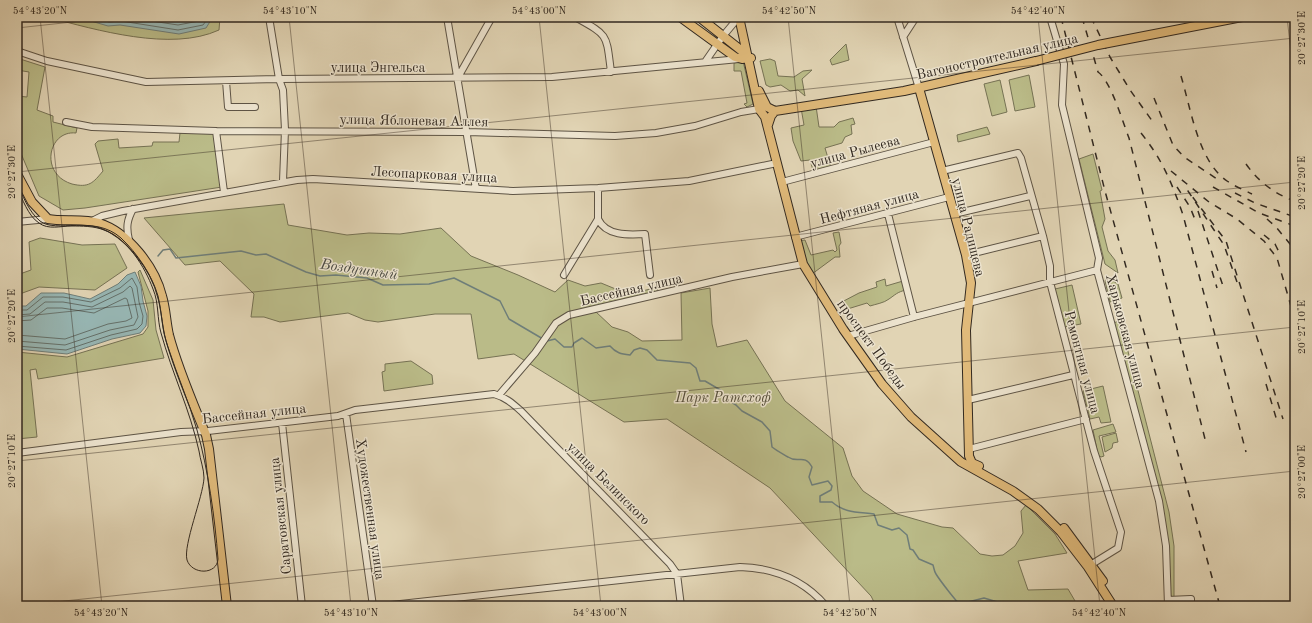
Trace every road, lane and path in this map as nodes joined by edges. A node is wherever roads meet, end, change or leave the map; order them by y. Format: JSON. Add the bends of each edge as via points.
{"nodes":[{"id":1,"x":269,"y":17,"type":"edge"},
{"id":2,"x":447,"y":17,"type":"edge"},
{"id":3,"x":492,"y":17,"type":"edge"},
{"id":4,"x":575,"y":17,"type":"edge"},
{"id":5,"x":680,"y":17,"type":"edge"},
{"id":6,"x":699,"y":17,"type":"edge"},
{"id":7,"x":740,"y":17,"type":"edge"},
{"id":8,"x":897,"y":17,"type":"edge"},
{"id":9,"x":916,"y":17,"type":"edge"},
{"id":10,"x":1050,"y":17,"type":"edge"},
{"id":11,"x":1242,"y":17,"type":"edge"},
{"id":12,"x":723,"y":36,"type":"junction"},
{"id":13,"x":903,"y":37,"type":"junction"},
{"id":14,"x":717,"y":45,"type":"junction"},
{"id":15,"x":17,"y":51,"type":"edge"},
{"id":16,"x":747,"y":57,"type":"junction"},
{"id":17,"x":705,"y":62,"type":"junction"},
{"id":18,"x":611,"y":72,"type":"junction"},
{"id":19,"x":279,"y":79,"type":"junction"},
{"id":20,"x":457,"y":79,"type":"junction"},
{"id":21,"x":226,"y":80,"type":"junction"},
{"id":22,"x":918,"y":88,"type":"junction"},
{"id":23,"x":256,"y":107,"type":"dead end"},
{"id":24,"x":759,"y":109,"type":"junction"},
{"id":25,"x":775,"y":111,"type":"junction"},
{"id":26,"x":66,"y":122,"type":"dead end"},
{"id":27,"x":768,"y":128,"type":"junction"},
{"id":28,"x":285,"y":130,"type":"junction"},
{"id":29,"x":216,"y":131,"type":"junction"},
{"id":30,"x":467,"y":132,"type":"junction"},
{"id":31,"x":934,"y":142,"type":"junction"},
{"id":32,"x":777,"y":163,"type":"junction"},
{"id":33,"x":17,"y":170,"type":"edge"},
{"id":34,"x":942,"y":171,"type":"junction"},
{"id":35,"x":18,"y":177,"type":"edge"},
{"id":36,"x":283,"y":181,"type":"junction"},
{"id":37,"x":782,"y":182,"type":"junction"},
{"id":38,"x":598,"y":188,"type":"junction"},
{"id":39,"x":476,"y":189,"type":"junction"},
{"id":40,"x":224,"y":192,"type":"junction"},
{"id":41,"x":1030,"y":196,"type":"junction"},
{"id":42,"x":949,"y":197,"type":"junction"},
{"id":43,"x":37,"y":209,"type":"junction"},
{"id":44,"x":133,"y":209,"type":"junction"},
{"id":45,"x":888,"y":214,"type":"junction"},
{"id":46,"x":954,"y":214,"type":"junction"},
{"id":47,"x":48,"y":219,"type":"junction"},
{"id":48,"x":598,"y":219,"type":"junction"},
{"id":49,"x":30,"y":221,"type":"junction"},
{"id":50,"x":92,"y":221,"type":"junction"},
{"id":51,"x":17,"y":222,"type":"edge"},
{"id":52,"x":1043,"y":236,"type":"junction"},
{"id":53,"x":795,"y":238,"type":"junction"},
{"id":54,"x":129,"y":240,"type":"junction"},
{"id":55,"x":966,"y":255,"type":"junction"},
{"id":56,"x":803,"y":264,"type":"junction"},
{"id":57,"x":1098,"y":270,"type":"junction"},
{"id":58,"x":564,"y":275,"type":"dead end"},
{"id":59,"x":650,"y":275,"type":"dead end"},
{"id":60,"x":1050,"y":282,"type":"junction"},
{"id":61,"x":968,"y":303,"type":"junction"},
{"id":62,"x":914,"y":317,"type":"junction"},
{"id":63,"x":848,"y":336,"type":"junction"},
{"id":64,"x":1073,"y":375,"type":"junction"},
{"id":65,"x":496,"y":395,"type":"junction"},
{"id":66,"x":968,"y":400,"type":"junction"},
{"id":67,"x":346,"y":414,"type":"junction"},
{"id":68,"x":1086,"y":419,"type":"junction"},
{"id":69,"x":282,"y":423,"type":"junction"},
{"id":70,"x":204,"y":431,"type":"junction"},
{"id":71,"x":969,"y":449,"type":"junction"},
{"id":72,"x":17,"y":453,"type":"edge"},
{"id":73,"x":953,"y":454,"type":"junction"},
{"id":74,"x":1092,"y":564,"type":"junction"},
{"id":75,"x":677,"y":574,"type":"junction"},
{"id":76,"x":453,"y":598,"type":"junction"},
{"id":77,"x":1168,"y":603,"type":"edge"},
{"id":78,"x":227,"y":606,"type":"edge"},
{"id":79,"x":302,"y":606,"type":"edge"},
{"id":80,"x":373,"y":606,"type":"edge"},
{"id":81,"x":382,"y":606,"type":"edge"},
{"id":82,"x":454,"y":606,"type":"edge"},
{"id":83,"x":681,"y":606,"type":"edge"},
{"id":84,"x":826,"y":606,"type":"edge"},
{"id":85,"x":1113,"y":606,"type":"edge"},
{"id":86,"x":1119,"y":606,"type":"edge"},
{"id":87,"x":1191,"y":606,"type":"edge"}],
"edges":[{"from":1,"to":19,"type":"street"},
{"from":2,"to":20,"type":"street"},
{"from":3,"to":20,"type":"street"},
{"from":4,"to":18,"type":"street","via":[[599,30],[605,37]]},
{"from":5,"to":14,"type":"main road"},
{"from":6,"to":12,"type":"main road"},
{"from":7,"to":12,"type":"street"},
{"from":7,"to":16,"type":"main road","name":"проспект Победы"},
{"from":8,"to":13,"type":"street","name":"улица Радищева"},
{"from":9,"to":13,"type":"street"},
{"from":10,"to":57,"type":"street","name":"Харьковская улица","via":[[1064,64],[1062,105],[1099,258]]},
{"from":11,"to":22,"type":"main road","name":"Вагоностроительная улица","bridge":true,"via":[[1098,45]]},
{"from":12,"to":14,"type":"street"},
{"from":12,"to":16,"type":"main road"},
{"from":13,"to":22,"type":"street","name":"улица Радищева"},
{"from":14,"to":16,"type":"main road","via":[[735,57]]},
{"from":14,"to":17,"type":"street"},
{"from":15,"to":21,"type":"street","name":"улица Энгельса","via":[[47,61],[146,82]]},
{"from":16,"to":17,"type":"street","name":"улица Энгельса"},
{"from":16,"to":24,"type":"main road","name":"проспект Победы"},
{"from":16,"to":25,"type":"main road","name":"проспект Победы","via":[[762,100],[769,109]]},
{"from":17,"to":18,"type":"street","name":"улица Энгельса"},
{"from":18,"to":20,"type":"street","name":"улица Энгельса","via":[[552,77]]},
{"from":19,"to":20,"type":"street","name":"улица Энгельса"},
{"from":19,"to":21,"type":"street","name":"улица Энгельса"},
{"from":19,"to":28,"type":"street","via":[[283,90]]},
{"from":20,"to":30,"type":"street"},
{"from":21,"to":23,"type":"street","via":[[228,107]]},
{"from":22,"to":25,"type":"main road","name":"Вагоностроительная улица"},
{"from":22,"to":31,"type":"main road","name":"улица Радищева"},
{"from":24,"to":27,"type":"main road","name":"проспект Победы"},
{"from":24,"to":30,"type":"street","name":"улица Яблоневая Аллея","via":[[695,126],[656,133],[609,136]]},
{"from":25,"to":27,"type":"main road","via":[[769,119]]},
{"from":26,"to":29,"type":"street","name":"улица Яблоневая Аллея","via":[[92,126]]},
{"from":27,"to":32,"type":"main road","name":"проспект Победы"},
{"from":28,"to":29,"type":"street","name":"улица Яблоневая Аллея"},
{"from":28,"to":30,"type":"street","name":"улица Яблоневая Аллея"},
{"from":28,"to":36,"type":"street"},
{"from":29,"to":40,"type":"street"},
{"from":30,"to":39,"type":"street"},
{"from":31,"to":34,"type":"main road","name":"улица Радищева"},
{"from":31,"to":37,"type":"street","name":"улица Рылеева"},
{"from":32,"to":37,"type":"main road","name":"проспект Победы"},
{"from":32,"to":38,"type":"street","name":"Лесопарковая улица","via":[[689,181]]},
{"from":33,"to":35,"type":"main road"},
{"from":34,"to":41,"type":"street","name":"Ремонтная улица","via":[[1018,152]]},
{"from":34,"to":42,"type":"main road","name":"улица Радищева"},
{"from":35,"to":43,"type":"main road"},
{"from":36,"to":39,"type":"street","name":"Лесопарковая улица","via":[[314,179]]},
{"from":36,"to":40,"type":"street","name":"Лесопарковая улица"},
{"from":37,"to":53,"type":"main road","name":"проспект Победы"},
{"from":38,"to":39,"type":"street","name":"Лесопарковая улица","via":[[513,191]]},
{"from":38,"to":48,"type":"street"},
{"from":40,"to":44,"type":"street","name":"Лесопарковая улица"},
{"from":41,"to":46,"type":"street"},
{"from":41,"to":52,"type":"street","name":"Ремонтная улица"},
{"from":42,"to":45,"type":"street","name":"Нефтяная улица"},
{"from":42,"to":46,"type":"main road","name":"улица Радищева"},
{"from":43,"to":47,"type":"main road"},
{"from":43,"to":49,"type":"street"},
{"from":44,"to":50,"type":"street","name":"Лесопарковая улица"},
{"from":44,"to":54,"type":"street","via":[[127,222]]},
{"from":45,"to":53,"type":"street","name":"Нефтяная улица"},
{"from":45,"to":62,"type":"street"},
{"from":46,"to":55,"type":"main road","name":"улица Радищева"},
{"from":47,"to":49,"type":"street"},
{"from":47,"to":50,"type":"main road"},
{"from":48,"to":58,"type":"street"},
{"from":48,"to":59,"type":"street","via":[[601,225],[622,235],[644,234]]},
{"from":49,"to":51,"type":"street"},
{"from":50,"to":54,"type":"main road","via":[[103,224]]},
{"from":52,"to":55,"type":"street"},
{"from":52,"to":60,"type":"street","name":"Ремонтная улица","via":[[1050,266]]},
{"from":53,"to":56,"type":"main road","name":"проспект Победы"},
{"from":54,"to":70,"type":"main road","via":[[143,257],[158,284],[169,335]]},
{"from":55,"to":61,"type":"main road","name":"улица Радищева","via":[[971,283]]},
{"from":56,"to":63,"type":"main road","name":"проспект Победы"},
{"from":56,"to":65,"type":"street","name":"Бассейная улица","via":[[569,315],[556,324],[535,353]]},
{"from":57,"to":60,"type":"street"},
{"from":57,"to":77,"type":"street","name":"Харьковская улица","via":[[1159,501],[1166,546]]},
{"from":60,"to":61,"type":"street"},
{"from":60,"to":64,"type":"street","name":"Ремонтная улица"},
{"from":61,"to":62,"type":"street"},
{"from":61,"to":66,"type":"main road","name":"улица Радищева"},
{"from":62,"to":63,"type":"street"},
{"from":63,"to":73,"type":"main road","name":"проспект Победы","via":[[895,400]]},
{"from":64,"to":66,"type":"street"},
{"from":64,"to":68,"type":"street","name":"Ремонтная улица"},
{"from":65,"to":67,"type":"street","name":"Бассейная улица","via":[[355,410]]},
{"from":65,"to":75,"type":"street","name":"улица Белинского","via":[[521,410],[631,521]]},
{"from":66,"to":71,"type":"main road","name":"улица Радищева"},
{"from":67,"to":69,"type":"street","name":"Бассейная улица"},
{"from":67,"to":80,"type":"street","name":"Художественная улица"},
{"from":68,"to":71,"type":"street"},
{"from":68,"to":74,"type":"street","name":"Ремонтная улица","via":[[1121,532],[1118,548]]},
{"from":69,"to":70,"type":"street","name":"Бассейная улица"},
{"from":69,"to":79,"type":"street","name":"Саратовская улица"},
{"from":70,"to":72,"type":"street","name":"Бассейная улица","via":[[176,432]]},
{"from":70,"to":78,"type":"main road","via":[[209,449]]},
{"from":71,"to":73,"type":"main road","via":[[960,454]]},
{"from":71,"to":74,"type":"main road","name":"улица Радищева","via":[[970,460],[974,464],[1017,488],[1045,508],[1067,531]]},
{"from":73,"to":85,"type":"main road","name":"проспект Победы","via":[[961,462],[1013,491],[1038,509],[1061,532]]},
{"from":74,"to":86,"type":"main road"},
{"from":75,"to":76,"type":"street"},
{"from":75,"to":83,"type":"street"},
{"from":75,"to":84,"type":"street","via":[[740,567],[775,571],[814,592]]},
{"from":76,"to":81,"type":"street"},
{"from":76,"to":82,"type":"street"},
{"from":77,"to":87,"type":"street","via":[[1191,599]]}]}
